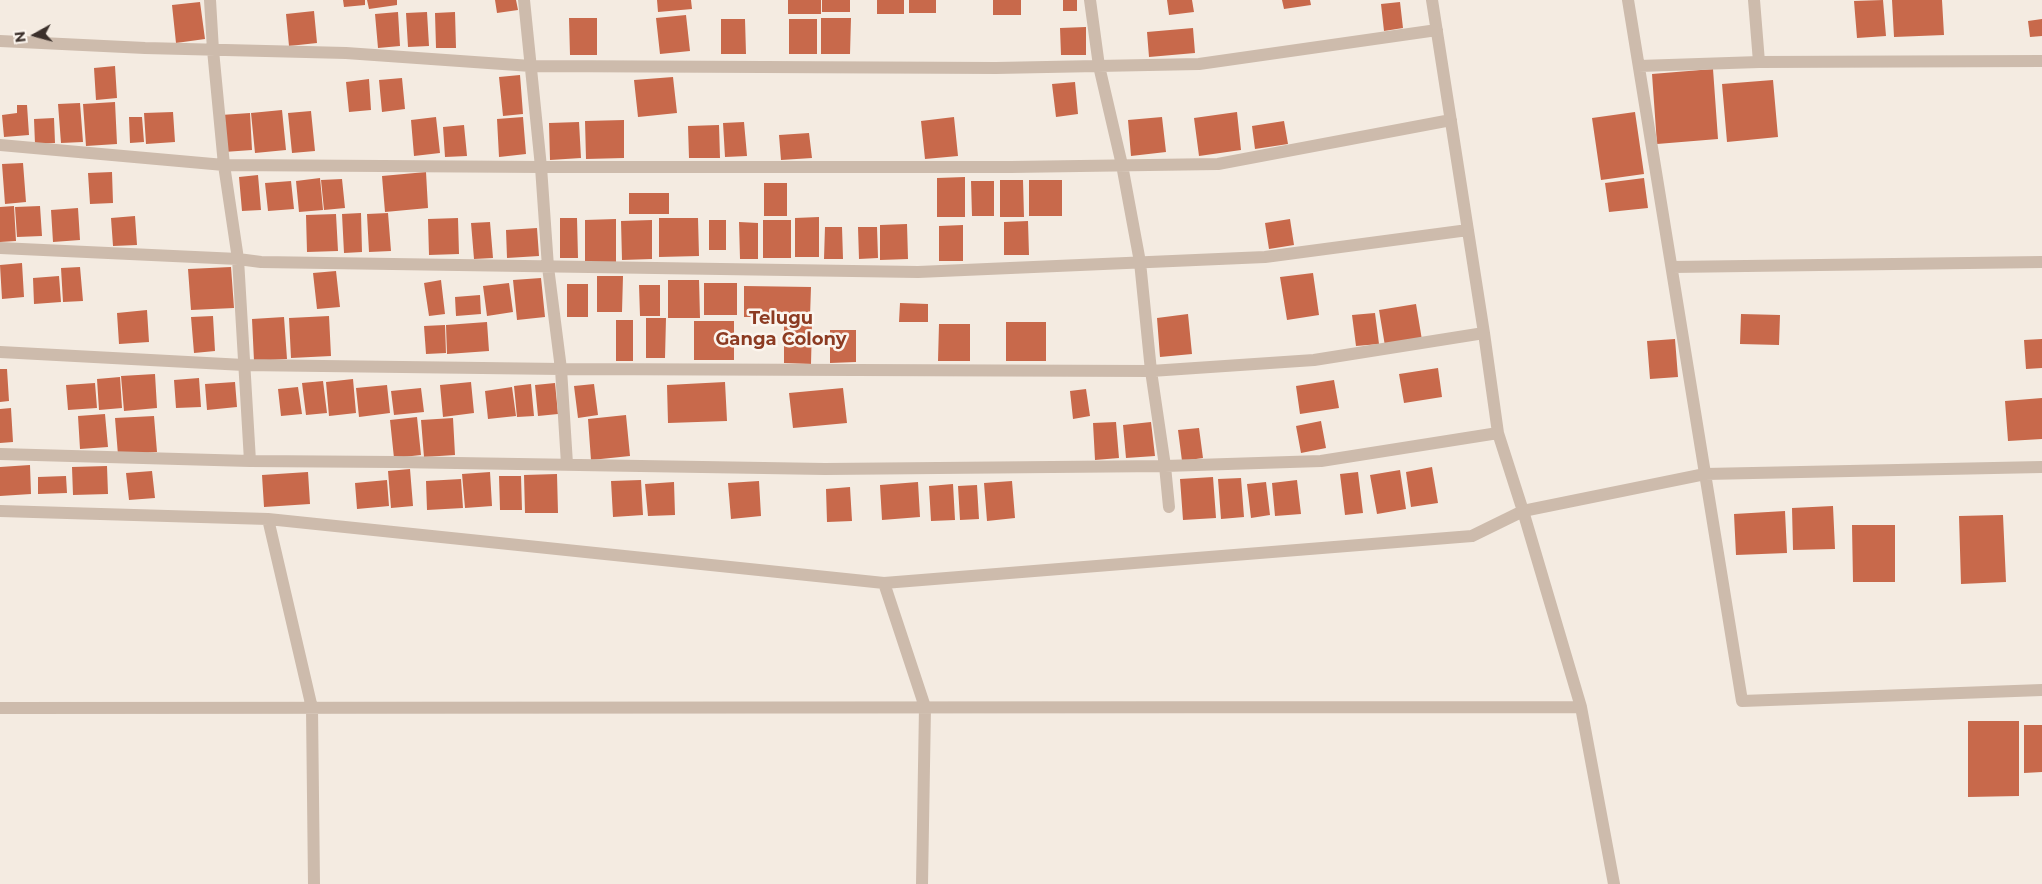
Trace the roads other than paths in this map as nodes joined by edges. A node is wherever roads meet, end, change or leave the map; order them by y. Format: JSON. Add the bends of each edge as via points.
{"nodes":[{"id":1,"x":210,"y":0,"type":"edge"},
{"id":2,"x":524,"y":0,"type":"edge"},
{"id":3,"x":1090,"y":0,"type":"edge"},
{"id":4,"x":1432,"y":0,"type":"edge"},
{"id":5,"x":1628,"y":0,"type":"edge"},
{"id":6,"x":1754,"y":0,"type":"edge"},
{"id":7,"x":1437,"y":30,"type":"junction"},
{"id":8,"x":0,"y":41,"type":"edge"},
{"id":9,"x":213,"y":50,"type":"junction"},
{"id":10,"x":2042,"y":61,"type":"edge"},
{"id":11,"x":1758,"y":62,"type":"junction"},
{"id":12,"x":531,"y":66,"type":"junction"},
{"id":13,"x":1100,"y":66,"type":"junction"},
{"id":14,"x":1639,"y":66,"type":"junction"},
{"id":15,"x":1451,"y":120,"type":"junction"},
{"id":16,"x":0,"y":145,"type":"edge"},
{"id":17,"x":224,"y":165,"type":"junction"},
{"id":18,"x":1122,"y":165,"type":"junction"},
{"id":19,"x":541,"y":167,"type":"junction"},
{"id":20,"x":1468,"y":230,"type":"junction"},
{"id":21,"x":0,"y":248,"type":"edge"},
{"id":22,"x":238,"y":259,"type":"junction"},
{"id":23,"x":1140,"y":262,"type":"junction"},
{"id":24,"x":2042,"y":262,"type":"edge"},
{"id":25,"x":548,"y":266,"type":"junction"},
{"id":26,"x":1672,"y":267,"type":"junction"},
{"id":27,"x":1484,"y":333,"type":"junction"},
{"id":28,"x":0,"y":352,"type":"edge"},
{"id":29,"x":244,"y":365,"type":"junction"},
{"id":30,"x":560,"y":369,"type":"junction"},
{"id":31,"x":1151,"y":371,"type":"junction"},
{"id":32,"x":1498,"y":433,"type":"junction"},
{"id":33,"x":0,"y":454,"type":"edge"},
{"id":34,"x":250,"y":462,"type":"junction"},
{"id":35,"x":567,"y":464,"type":"junction"},
{"id":36,"x":1165,"y":466,"type":"junction"},
{"id":37,"x":2042,"y":467,"type":"edge"},
{"id":38,"x":1705,"y":474,"type":"junction"},
{"id":39,"x":1169,"y":507,"type":"dead end"},
{"id":40,"x":0,"y":511,"type":"edge"},
{"id":41,"x":1523,"y":511,"type":"junction"},
{"id":42,"x":268,"y":518,"type":"junction"},
{"id":43,"x":884,"y":583,"type":"junction"},
{"id":44,"x":2042,"y":690,"type":"edge"},
{"id":45,"x":924,"y":707,"type":"junction"},
{"id":46,"x":1581,"y":707,"type":"junction"},
{"id":47,"x":0,"y":708,"type":"edge"},
{"id":48,"x":312,"y":708,"type":"junction"},
{"id":49,"x":314,"y":884,"type":"edge"},
{"id":50,"x":922,"y":884,"type":"edge"},
{"id":51,"x":1614,"y":884,"type":"edge"}],
"edges":[{"from":1,"to":9,"type":"street"},
{"from":2,"to":12,"type":"street"},
{"from":3,"to":13,"type":"street"},
{"from":4,"to":7,"type":"street"},
{"from":5,"to":14,"type":"street"},
{"from":6,"to":11,"type":"street"},
{"from":7,"to":13,"type":"street","via":[[1200,64]]},
{"from":7,"to":15,"type":"street"},
{"from":8,"to":9,"type":"street"},
{"from":9,"to":12,"type":"street","via":[[346,53]]},
{"from":9,"to":17,"type":"street"},
{"from":10,"to":11,"type":"street"},
{"from":11,"to":14,"type":"street"},
{"from":12,"to":13,"type":"street"},
{"from":12,"to":19,"type":"street"},
{"from":13,"to":18,"type":"street"},
{"from":14,"to":26,"type":"street"},
{"from":15,"to":18,"type":"street","via":[[1218,164]]},
{"from":15,"to":20,"type":"street"},
{"from":16,"to":17,"type":"street"},
{"from":17,"to":19,"type":"street"},
{"from":17,"to":22,"type":"street"},
{"from":18,"to":19,"type":"street"},
{"from":18,"to":23,"type":"street"},
{"from":19,"to":25,"type":"street"},
{"from":20,"to":23,"type":"street","via":[[1265,257]]},
{"from":20,"to":27,"type":"street"},
{"from":21,"to":22,"type":"street"},
{"from":22,"to":25,"type":"street"},
{"from":22,"to":29,"type":"street"},
{"from":23,"to":25,"type":"street","via":[[918,272]]},
{"from":23,"to":31,"type":"street"},
{"from":24,"to":26,"type":"street"},
{"from":25,"to":30,"type":"street"},
{"from":26,"to":38,"type":"street"},
{"from":27,"to":31,"type":"street","via":[[1314,360]]},
{"from":27,"to":32,"type":"street"},
{"from":28,"to":29,"type":"street"},
{"from":29,"to":30,"type":"street"},
{"from":29,"to":34,"type":"street"},
{"from":30,"to":31,"type":"street"},
{"from":30,"to":35,"type":"street"},
{"from":31,"to":36,"type":"street"},
{"from":32,"to":36,"type":"street","via":[[1320,461]]},
{"from":32,"to":41,"type":"street"},
{"from":33,"to":34,"type":"street"},
{"from":34,"to":35,"type":"street"},
{"from":35,"to":36,"type":"street","via":[[825,469]]},
{"from":36,"to":39,"type":"street"},
{"from":37,"to":38,"type":"street"},
{"from":38,"to":41,"type":"street"},
{"from":38,"to":44,"type":"street","via":[[1742,701]]},
{"from":40,"to":42,"type":"street"},
{"from":41,"to":43,"type":"street","via":[[1472,536]]},
{"from":41,"to":46,"type":"street"},
{"from":42,"to":43,"type":"street"},
{"from":42,"to":48,"type":"street"},
{"from":43,"to":45,"type":"street"},
{"from":45,"to":46,"type":"street"},
{"from":45,"to":48,"type":"street"},
{"from":45,"to":50,"type":"street"},
{"from":46,"to":51,"type":"street"},
{"from":47,"to":48,"type":"street"},
{"from":48,"to":49,"type":"street"}]}
